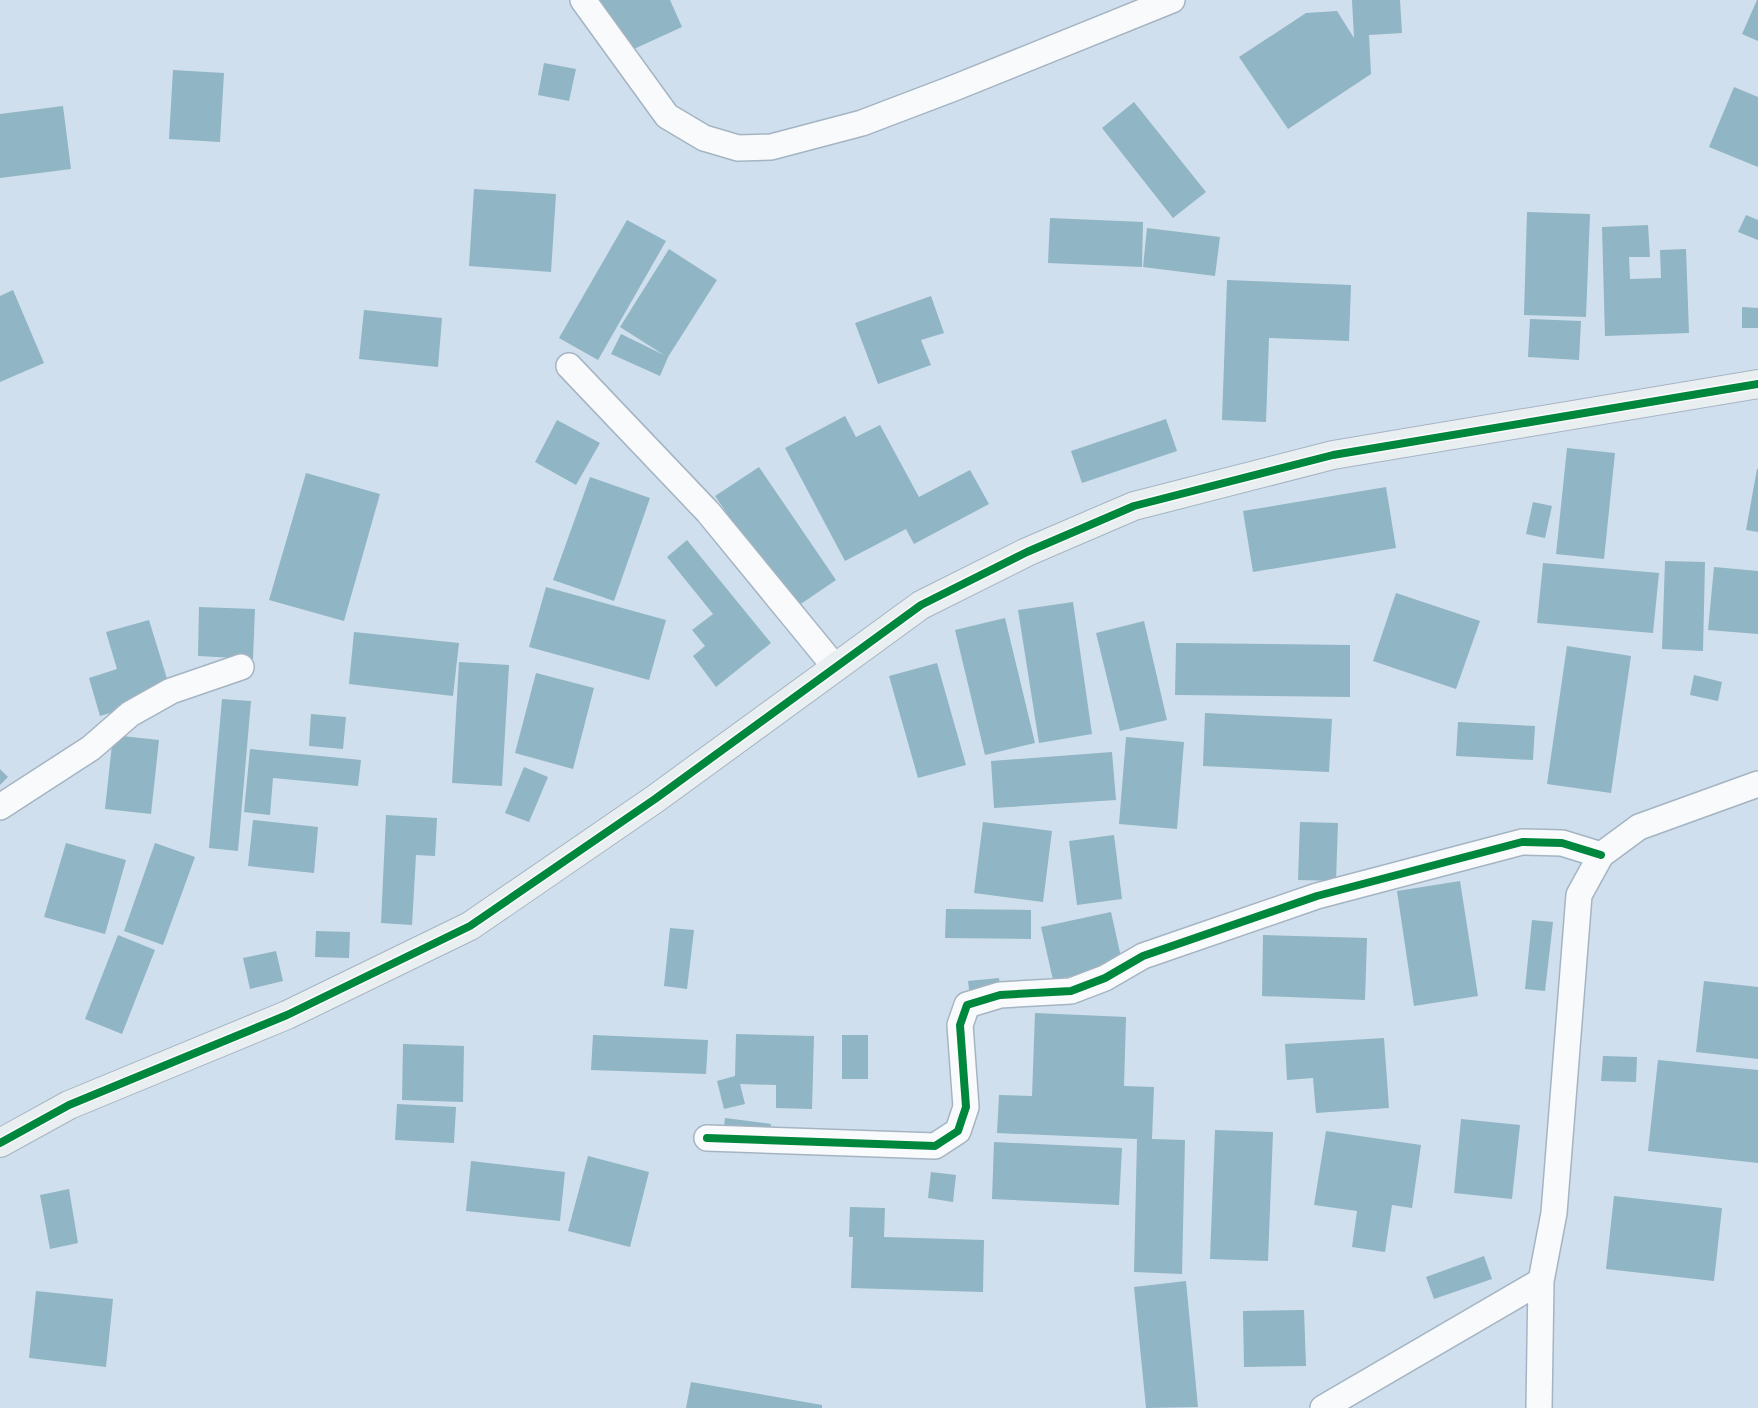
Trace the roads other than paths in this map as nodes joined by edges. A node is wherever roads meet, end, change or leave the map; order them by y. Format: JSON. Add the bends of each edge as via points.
{"nodes":[{"id":1,"x":583,"y":0,"type":"edge"},
{"id":2,"x":1172,"y":0,"type":"edge"},
{"id":3,"x":569,"y":366,"type":"dead end"},
{"id":4,"x":1758,"y":384,"type":"edge"},
{"id":5,"x":241,"y":667,"type":"dead end"},
{"id":6,"x":835,"y":668,"type":"junction"},
{"id":7,"x":1758,"y":784,"type":"edge"},
{"id":8,"x":0,"y":806,"type":"edge"},
{"id":9,"x":1601,"y":855,"type":"junction"},
{"id":10,"x":707,"y":1138,"type":"dead end"},
{"id":11,"x":0,"y":1143,"type":"edge"},
{"id":12,"x":1541,"y":1281,"type":"junction"},
{"id":13,"x":1322,"y":1408,"type":"edge"},
{"id":14,"x":1539,"y":1408,"type":"edge"}],
"edges":[{"from":1,"to":2,"type":"street","via":[[667,116],[704,138],[738,148],[771,147],[862,123]]},
{"from":3,"to":6,"type":"street","via":[[708,512]]},
{"from":4,"to":6,"type":"street","via":[[1332,455],[1134,506],[1027,552],[920,605]]},
{"from":5,"to":8,"type":"street","via":[[171,691],[130,714],[91,748]]},
{"from":6,"to":11,"type":"street","via":[[655,799],[470,926],[287,1016],[68,1105]]},
{"from":7,"to":9,"type":"street","via":[[1639,827]]},
{"from":9,"to":10,"type":"street","via":[[1562,843],[1522,842],[1317,896],[1143,956],[1105,978],[1071,991],[1000,995],[967,1005],[960,1025],[966,1107],[958,1132],[935,1146]]},
{"from":9,"to":12,"type":"street","via":[[1579,895],[1554,1213]]},
{"from":12,"to":13,"type":"street"},
{"from":12,"to":14,"type":"street"}]}
